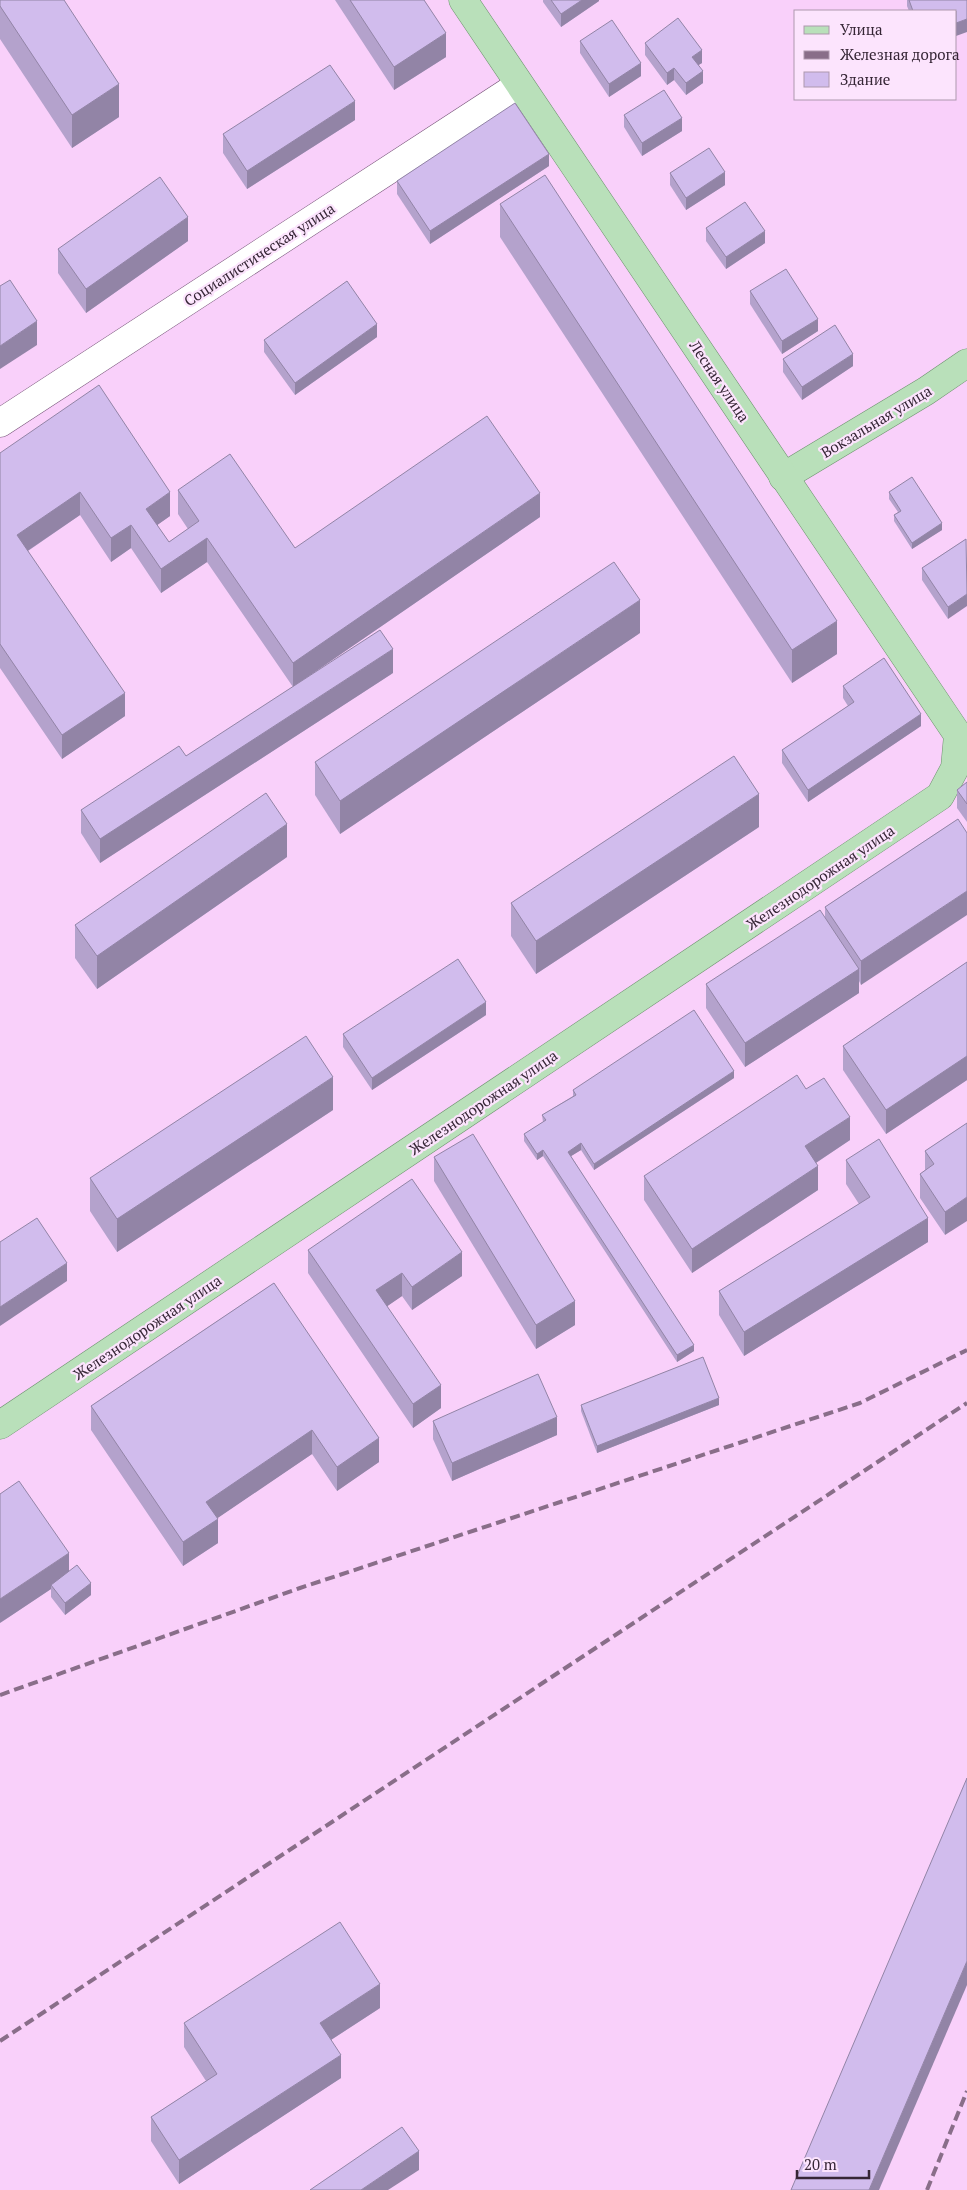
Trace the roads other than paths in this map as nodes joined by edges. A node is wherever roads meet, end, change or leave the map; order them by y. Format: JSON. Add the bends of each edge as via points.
{"nodes":[{"id":1,"x":463,"y":0,"type":"edge"},
{"id":2,"x":519,"y":85,"type":"junction"},
{"id":3,"x":967,"y":363,"type":"edge"},
{"id":4,"x":0,"y":423,"type":"edge"},
{"id":5,"x":783,"y":477,"type":"junction"},
{"id":6,"x":955,"y":768,"type":"joint"},
{"id":7,"x":0,"y":1425,"type":"edge"}],
"edges":[{"from":1,"to":2,"type":"main road","name":"Лесная улица"},
{"from":2,"to":4,"type":"street","name":"Социалистическая улица"},
{"from":2,"to":5,"type":"main road","name":"Лесная улица","via":[[578,167]]},
{"from":3,"to":5,"type":"main road","name":"Вокзальная улица"},
{"from":5,"to":6,"type":"main road","name":"Лесная улица","via":[[958,735]]},
{"from":6,"to":7,"type":"main road","name":"Железнодорожная улица","via":[[940,796]]}]}
